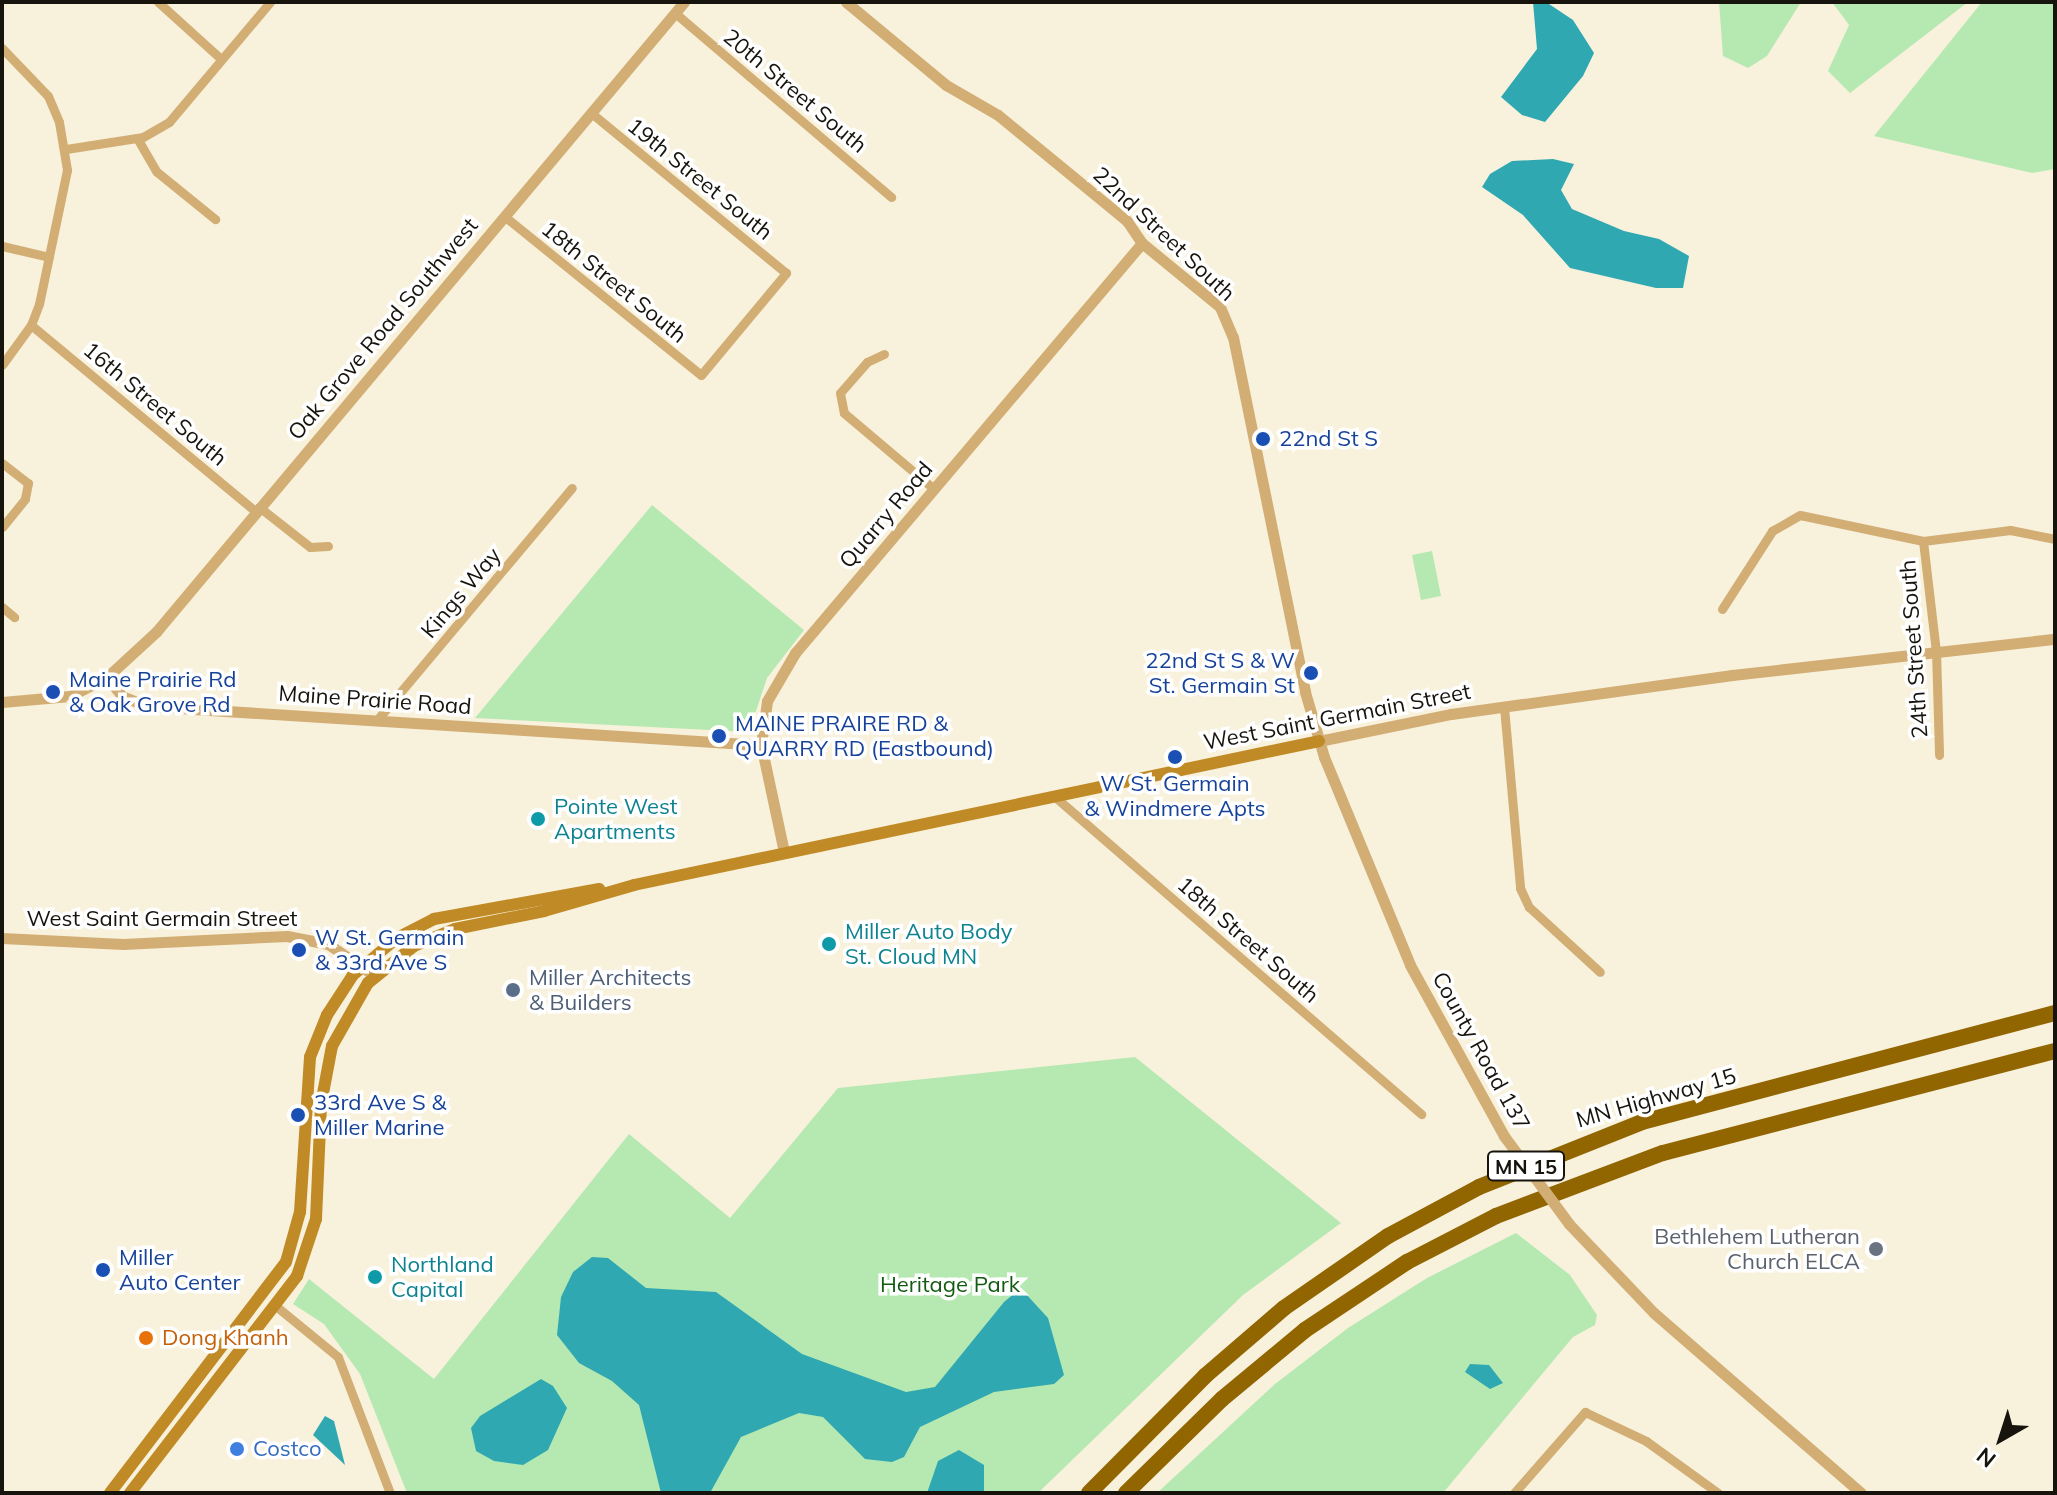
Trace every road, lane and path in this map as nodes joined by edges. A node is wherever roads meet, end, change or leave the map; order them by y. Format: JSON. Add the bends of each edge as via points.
{"nodes":[{"id":1,"x":158,"y":2,"type":"edge"},
{"id":2,"x":270,"y":2,"type":"edge"},
{"id":3,"x":684,"y":2,"type":"edge"},
{"id":4,"x":846,"y":2,"type":"edge"},
{"id":5,"x":675,"y":13,"type":"junction"},
{"id":6,"x":2,"y":48,"type":"edge"},
{"id":7,"x":221,"y":59,"type":"junction"},
{"id":8,"x":591,"y":113,"type":"junction"},
{"id":9,"x":137,"y":138,"type":"junction"},
{"id":10,"x":66,"y":149,"type":"junction"},
{"id":11,"x":891,"y":197,"type":"dead end"},
{"id":12,"x":504,"y":216,"type":"junction"},
{"id":13,"x":215,"y":219,"type":"dead end"},
{"id":14,"x":1142,"y":243,"type":"junction"},
{"id":15,"x":2,"y":246,"type":"edge"},
{"id":16,"x":49,"y":257,"type":"junction"},
{"id":17,"x":31,"y":325,"type":"junction"},
{"id":18,"x":884,"y":354,"type":"dead end"},
{"id":19,"x":2,"y":365,"type":"edge"},
{"id":20,"x":701,"y":375,"type":"joint"},
{"id":21,"x":2,"y":463,"type":"edge"},
{"id":22,"x":572,"y":488,"type":"dead end"},
{"id":23,"x":934,"y":489,"type":"junction"},
{"id":24,"x":257,"y":509,"type":"junction"},
{"id":25,"x":2,"y":527,"type":"edge"},
{"id":26,"x":2055,"y":539,"type":"edge"},
{"id":27,"x":1923,"y":541,"type":"junction"},
{"id":28,"x":328,"y":546,"type":"dead end"},
{"id":29,"x":2,"y":607,"type":"edge"},
{"id":30,"x":1722,"y":609,"type":"dead end"},
{"id":31,"x":14,"y":617,"type":"dead end"},
{"id":32,"x":2055,"y":639,"type":"edge"},
{"id":33,"x":1936,"y":651,"type":"junction"},
{"id":34,"x":107,"y":677,"type":"junction"},
{"id":35,"x":2,"y":702,"type":"edge"},
{"id":36,"x":1504,"y":707,"type":"junction"},
{"id":37,"x":377,"y":720,"type":"junction"},
{"id":38,"x":1319,"y":741,"type":"junction"},
{"id":39,"x":761,"y":745,"type":"junction"},
{"id":40,"x":1939,"y":755,"type":"dead end"},
{"id":41,"x":1051,"y":793,"type":"junction"},
{"id":42,"x":784,"y":852,"type":"junction"},
{"id":43,"x":634,"y":885,"type":"junction"},
{"id":44,"x":2,"y":938,"type":"edge"},
{"id":45,"x":363,"y":966,"type":"junction"},
{"id":46,"x":1600,"y":972,"type":"dead end"},
{"id":47,"x":375,"y":976,"type":"junction"},
{"id":48,"x":2055,"y":1013,"type":"edge"},
{"id":49,"x":2055,"y":1051,"type":"edge"},
{"id":50,"x":1421,"y":1114,"type":"dead end"},
{"id":51,"x":277,"y":1307,"type":"junction"},
{"id":52,"x":1517,"y":1492,"type":"edge"},
{"id":53,"x":110,"y":1493,"type":"edge"},
{"id":54,"x":130,"y":1493,"type":"edge"},
{"id":55,"x":390,"y":1493,"type":"edge"},
{"id":56,"x":1089,"y":1493,"type":"edge"},
{"id":57,"x":1126,"y":1493,"type":"edge"},
{"id":58,"x":1718,"y":1493,"type":"edge"},
{"id":59,"x":1861,"y":1493,"type":"edge"}],
"edges":[{"from":1,"to":7,"type":"street"},
{"from":2,"to":7,"type":"street"},
{"from":3,"to":5,"type":"street","name":"Oak Grove Road Southwest"},
{"from":4,"to":14,"type":"street","name":"22nd Street South","via":[[946,85],[1021,134],[1127,221]]},
{"from":5,"to":8,"type":"street","name":"Oak Grove Road Southwest"},
{"from":5,"to":11,"type":"street","name":"20th Street South"},
{"from":6,"to":10,"type":"street","via":[[48,96]]},
{"from":7,"to":9,"type":"street","via":[[169,122]]},
{"from":8,"to":12,"type":"street","name":"Oak Grove Road Southwest"},
{"from":8,"to":20,"type":"street","name":"19th Street South","via":[[786,273]]},
{"from":9,"to":10,"type":"street"},
{"from":9,"to":13,"type":"street","via":[[157,172]]},
{"from":10,"to":16,"type":"street","via":[[67,170]]},
{"from":12,"to":20,"type":"street","name":"18th Street South"},
{"from":12,"to":24,"type":"street","name":"Oak Grove Road Southwest"},
{"from":14,"to":23,"type":"street","name":"Quarry Road"},
{"from":14,"to":38,"type":"street","name":"22nd Street South","via":[[1220,307],[1233,337]]},
{"from":15,"to":16,"type":"street"},
{"from":16,"to":17,"type":"street"},
{"from":17,"to":19,"type":"street"},
{"from":17,"to":24,"type":"street","name":"16th Street South"},
{"from":18,"to":23,"type":"street","via":[[867,362],[840,393],[844,413]]},
{"from":21,"to":25,"type":"street","via":[[28,483],[28,490]]},
{"from":22,"to":37,"type":"street","name":"Kings Way"},
{"from":23,"to":39,"type":"street","name":"Quarry Road","via":[[795,653],[767,701]]},
{"from":24,"to":28,"type":"street","name":"16th Street South","via":[[310,547]]},
{"from":24,"to":34,"type":"street","name":"Oak Grove Road Southwest","via":[[156,632]]},
{"from":26,"to":27,"type":"street","via":[[2010,530]]},
{"from":27,"to":30,"type":"street","via":[[1800,515],[1772,531]]},
{"from":27,"to":33,"type":"street","name":"24th Street South"},
{"from":29,"to":31,"type":"street"},
{"from":32,"to":33,"type":"street","name":"West Saint Germain Street"},
{"from":33,"to":36,"type":"street","name":"West Saint Germain Street"},
{"from":33,"to":40,"type":"street","name":"24th Street South"},
{"from":34,"to":35,"type":"street","via":[[70,696]]},
{"from":34,"to":37,"type":"street","name":"Maine Prairie Road","via":[[122,696],[147,706]]},
{"from":36,"to":38,"type":"street","name":"West Saint Germain Street"},
{"from":36,"to":46,"type":"street","via":[[1520,888],[1529,907]]},
{"from":37,"to":39,"type":"street","name":"Maine Prairie Road"},
{"from":38,"to":41,"type":"main road","name":"West Saint Germain Street"},
{"from":38,"to":59,"type":"street","name":"County Road 137","bridge":true,"via":[[1410,965],[1504,1136],[1569,1224],[1654,1313]]},
{"from":39,"to":42,"type":"street","name":"Quarry Road"},
{"from":41,"to":42,"type":"main road","name":"West Saint Germain Street"},
{"from":41,"to":50,"type":"street","name":"18th Street South"},
{"from":42,"to":43,"type":"main road","name":"West Saint Germain Street"},
{"from":43,"to":45,"type":"main road","name":"West Saint Germain Street","via":[[452,914],[407,932]]},
{"from":43,"to":47,"type":"main road","name":"West Saint Germain Street","via":[[441,934],[402,954]]},
{"from":44,"to":45,"type":"street","name":"West Saint Germain Street","via":[[123,944],[287,936],[328,944]]},
{"from":45,"to":47,"type":"street","name":"West Saint Germain Street"},
{"from":45,"to":53,"type":"main road","via":[[333,1005],[313,1048],[305,1096],[300,1212],[286,1262],[260,1303]]},
{"from":47,"to":51,"type":"main road","via":[[352,1006],[329,1055],[321,1104],[316,1219],[301,1266]]},
{"from":48,"to":56,"type":"highway","name":"MN Highway 15","number":"MN 15","via":[[1642,1122],[1479,1187],[1388,1236],[1284,1308],[1205,1376]]},
{"from":49,"to":57,"type":"highway","number":"MN 15","via":[[1663,1153],[1496,1216],[1407,1262],[1305,1330],[1222,1399]]},
{"from":51,"to":54,"type":"main road"},
{"from":51,"to":55,"type":"street","via":[[338,1357]]},
{"from":52,"to":58,"type":"street","via":[[1585,1412],[1646,1441]]}]}
